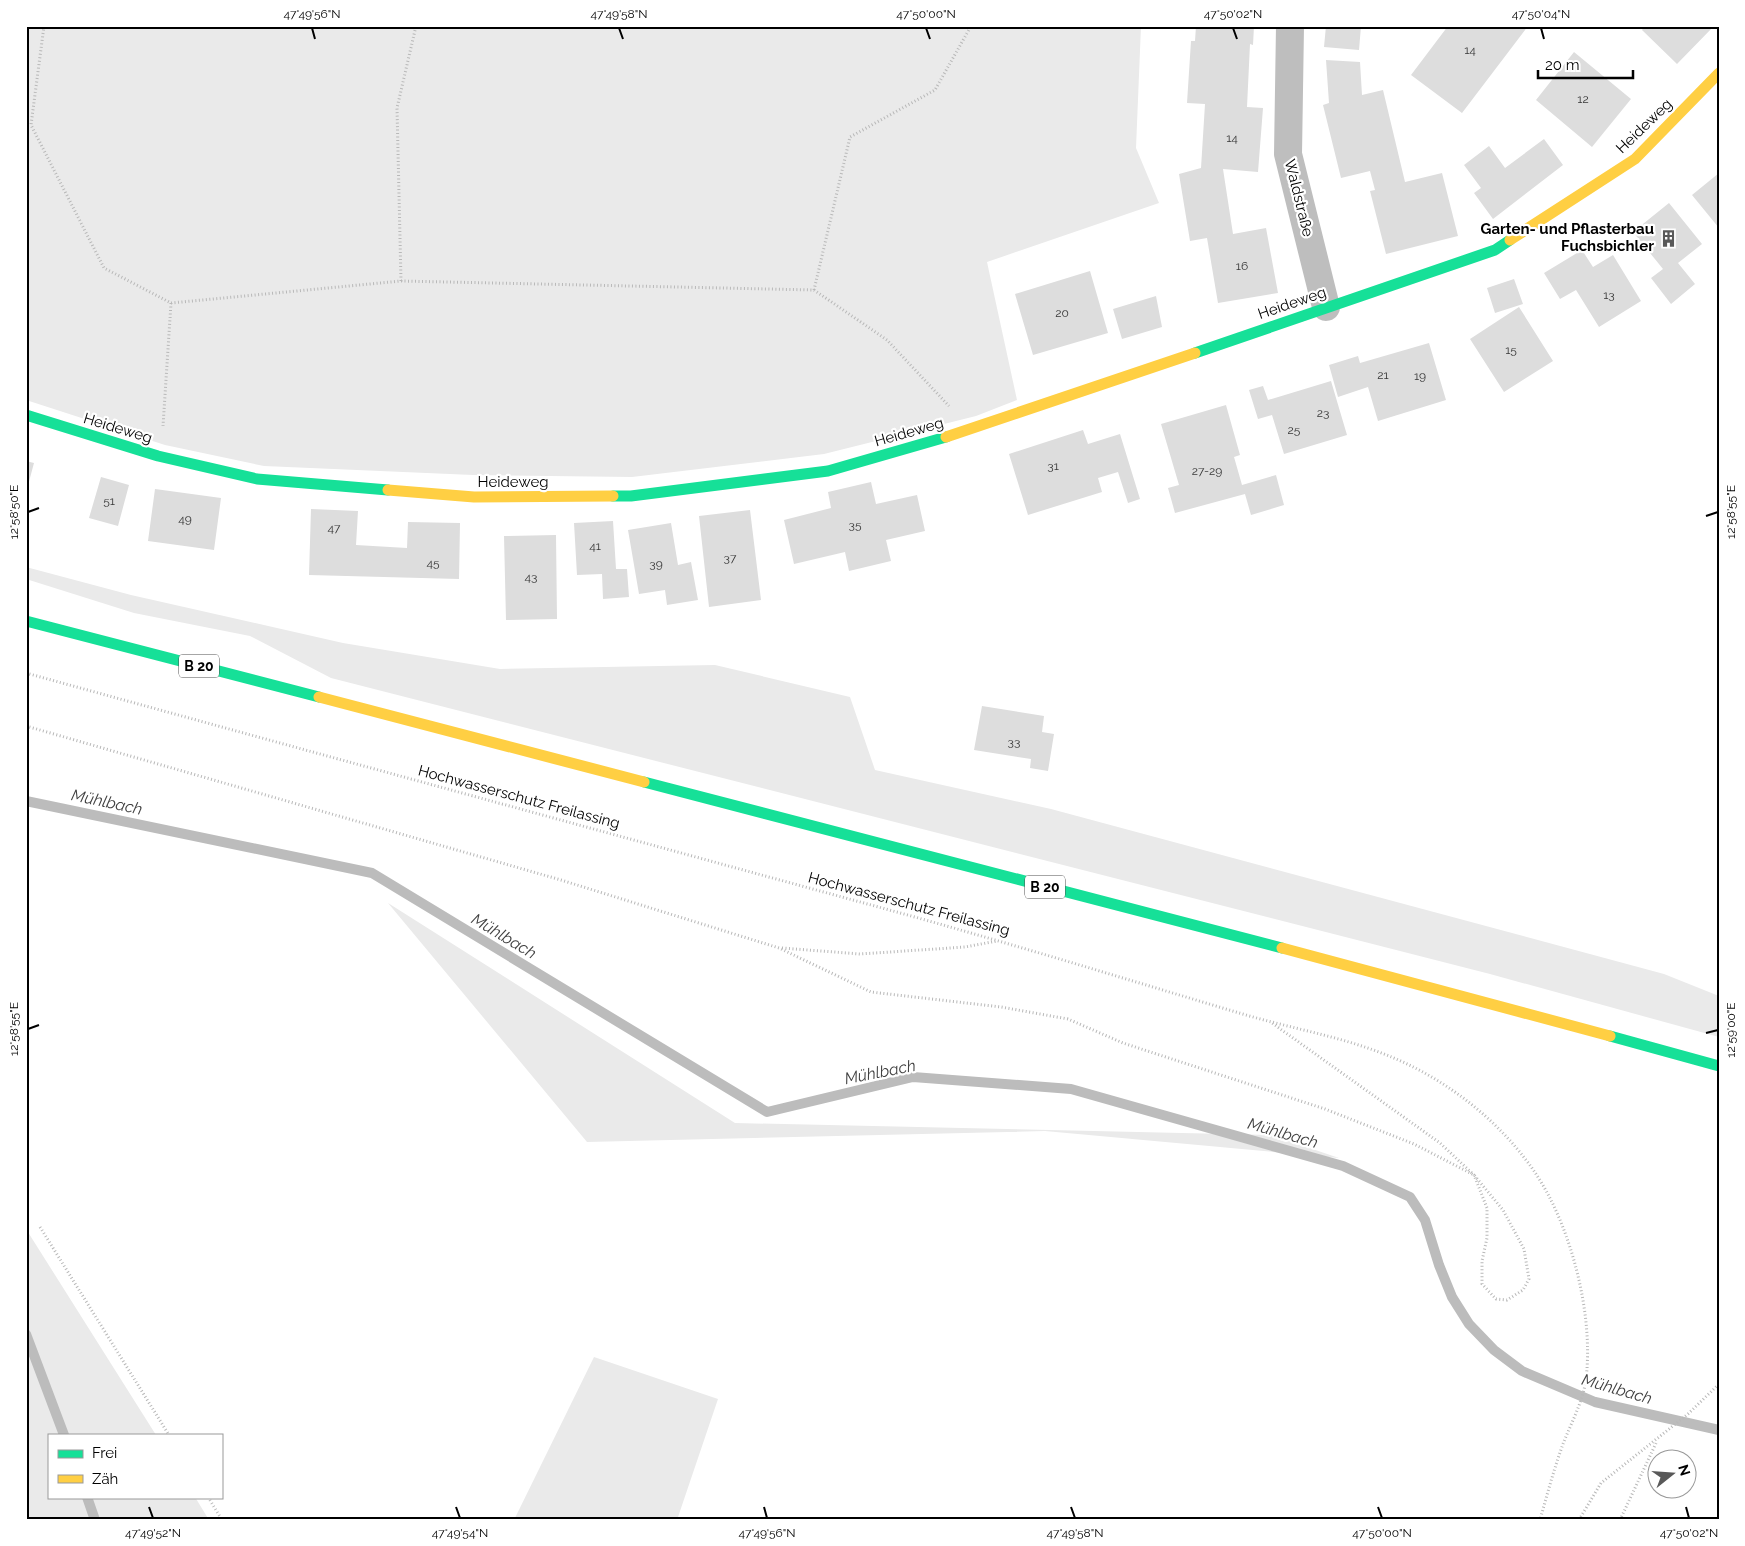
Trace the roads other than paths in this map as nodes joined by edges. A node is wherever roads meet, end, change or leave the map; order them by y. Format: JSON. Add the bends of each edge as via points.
{"nodes":[{"id":1,"x":1290,"y":26,"type":"edge"},
{"id":2,"x":1719,"y":73,"type":"edge"},
{"id":3,"x":1326,"y":307,"type":"junction"},
{"id":4,"x":26,"y":415,"type":"edge"},
{"id":5,"x":26,"y":621,"type":"edge"},
{"id":6,"x":1719,"y":1066,"type":"edge"}],
"edges":[{"from":1,"to":3,"type":"street","name":"Waldstraße","via":[[1288,154]]},
{"from":2,"to":3,"type":"street","name":"Heideweg","via":[[1635,159],[1495,250]]},
{"from":3,"to":4,"type":"street","name":"Heideweg","via":[[971,430],[828,471],[631,496],[474,497],[257,479],[158,456]]},
{"from":5,"to":6,"type":"street","number":"B 20","via":[[1481,1000]]}]}
